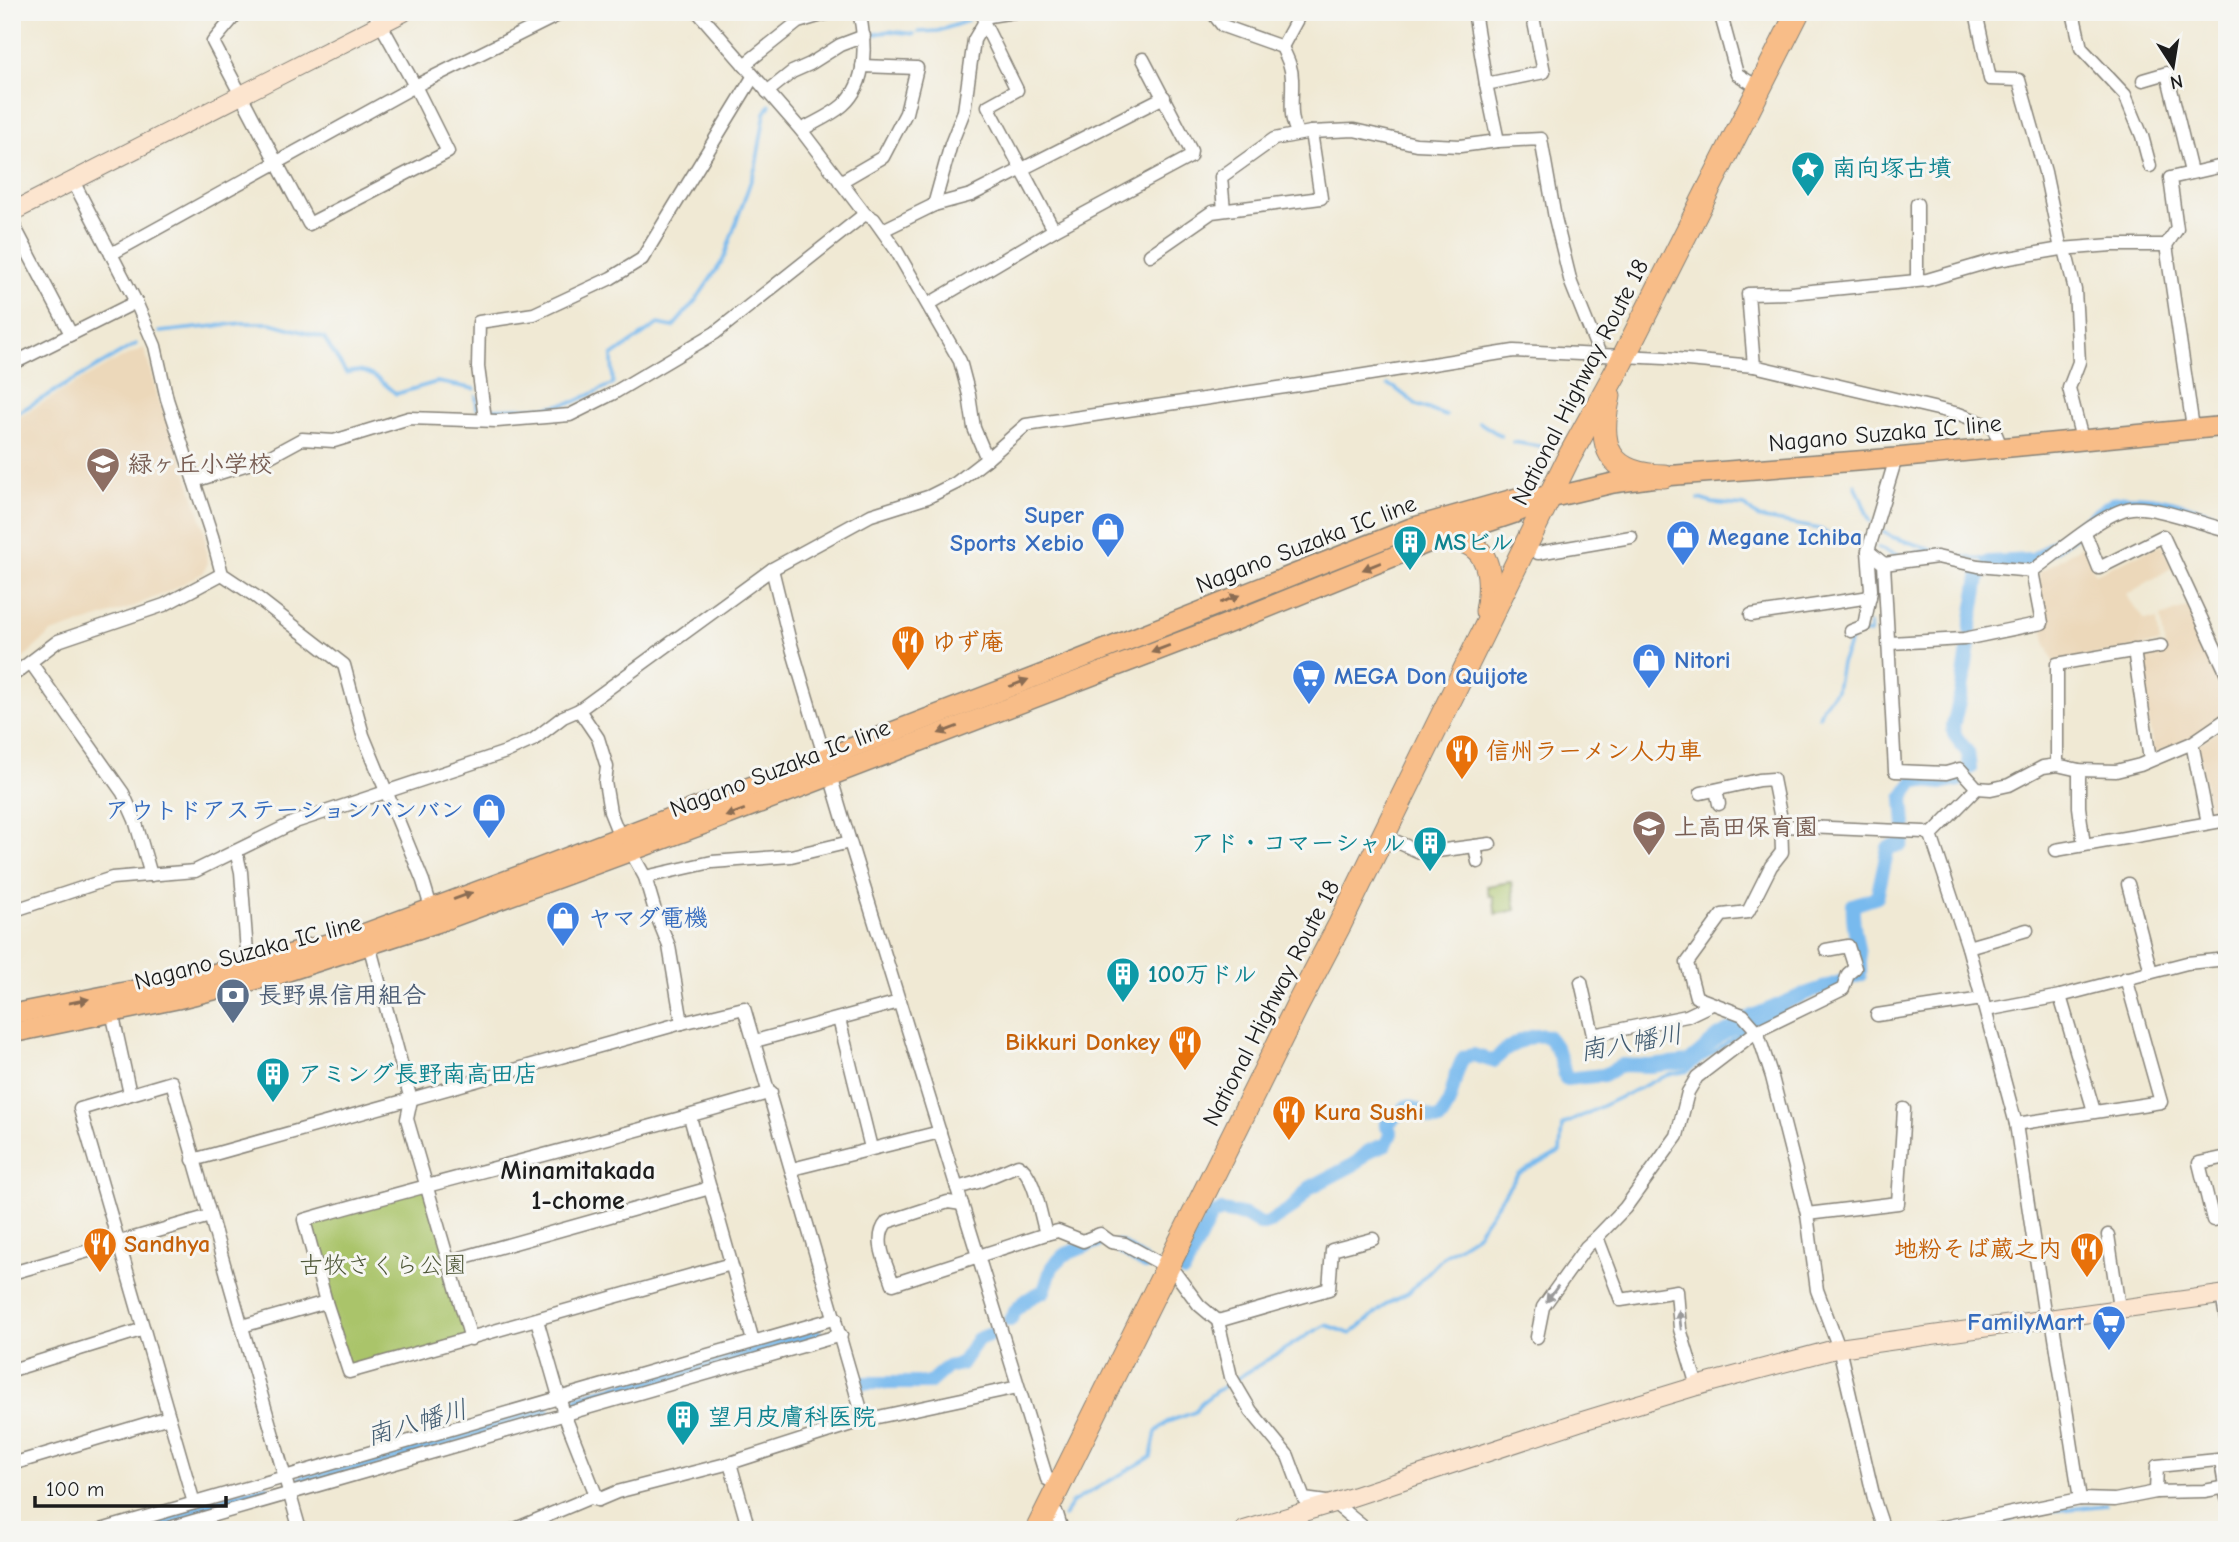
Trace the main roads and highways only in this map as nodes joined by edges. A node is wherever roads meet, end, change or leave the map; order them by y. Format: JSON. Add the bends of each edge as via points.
{"nodes":[{"id":1,"x":1798,"y":12,"type":"edge"},
{"id":2,"x":1614,"y":361,"type":"junction"},
{"id":3,"x":2227,"y":426,"type":"edge"},
{"id":4,"x":1664,"y":476,"type":"junction"},
{"id":5,"x":1550,"y":498,"type":"junction"},
{"id":6,"x":1437,"y":539,"type":"junction"},
{"id":7,"x":1482,"y":634,"type":"junction"},
{"id":8,"x":828,"y":766,"type":"junction"},
{"id":9,"x":368,"y":939,"type":"junction"},
{"id":10,"x":12,"y":1014,"type":"edge"},
{"id":11,"x":12,"y":1033,"type":"edge"},
{"id":12,"x":1037,"y":1530,"type":"edge"}],
"edges":[{"from":1,"to":2,"type":"highway","name":"National Highway Route 18"},
{"from":2,"to":4,"type":"highway","via":[[1606,414],[1608,447],[1630,472]]},
{"from":2,"to":5,"type":"highway","name":"National Highway Route 18"},
{"from":3,"to":4,"type":"main road","name":"Nagano Suzaka IC line"},
{"from":4,"to":5,"type":"main road","name":"Nagano Suzaka IC line"},
{"from":5,"to":6,"type":"main road","name":"Nagano Suzaka IC line"},
{"from":5,"to":7,"type":"highway","name":"National Highway Route 18"},
{"from":8,"to":5,"type":"main road","name":"Nagano Suzaka IC line","one_way":true,"via":[[1043,674],[1411,528],[1524,496]]},
{"from":6,"to":7,"type":"highway","via":[[1466,542],[1487,564],[1491,583]]},
{"from":6,"to":8,"type":"main road","name":"Nagano Suzaka IC line","one_way":true,"via":[[1224,625]]},
{"from":7,"to":12,"type":"highway","name":"National Highway Route 18"},
{"from":8,"to":9,"type":"main road","name":"Nagano Suzaka IC line"},
{"from":10,"to":9,"type":"main road","name":"Nagano Suzaka IC line","one_way":true},
{"from":9,"to":11,"type":"main road","name":"Nagano Suzaka IC line","via":[[279,974]]}]}
